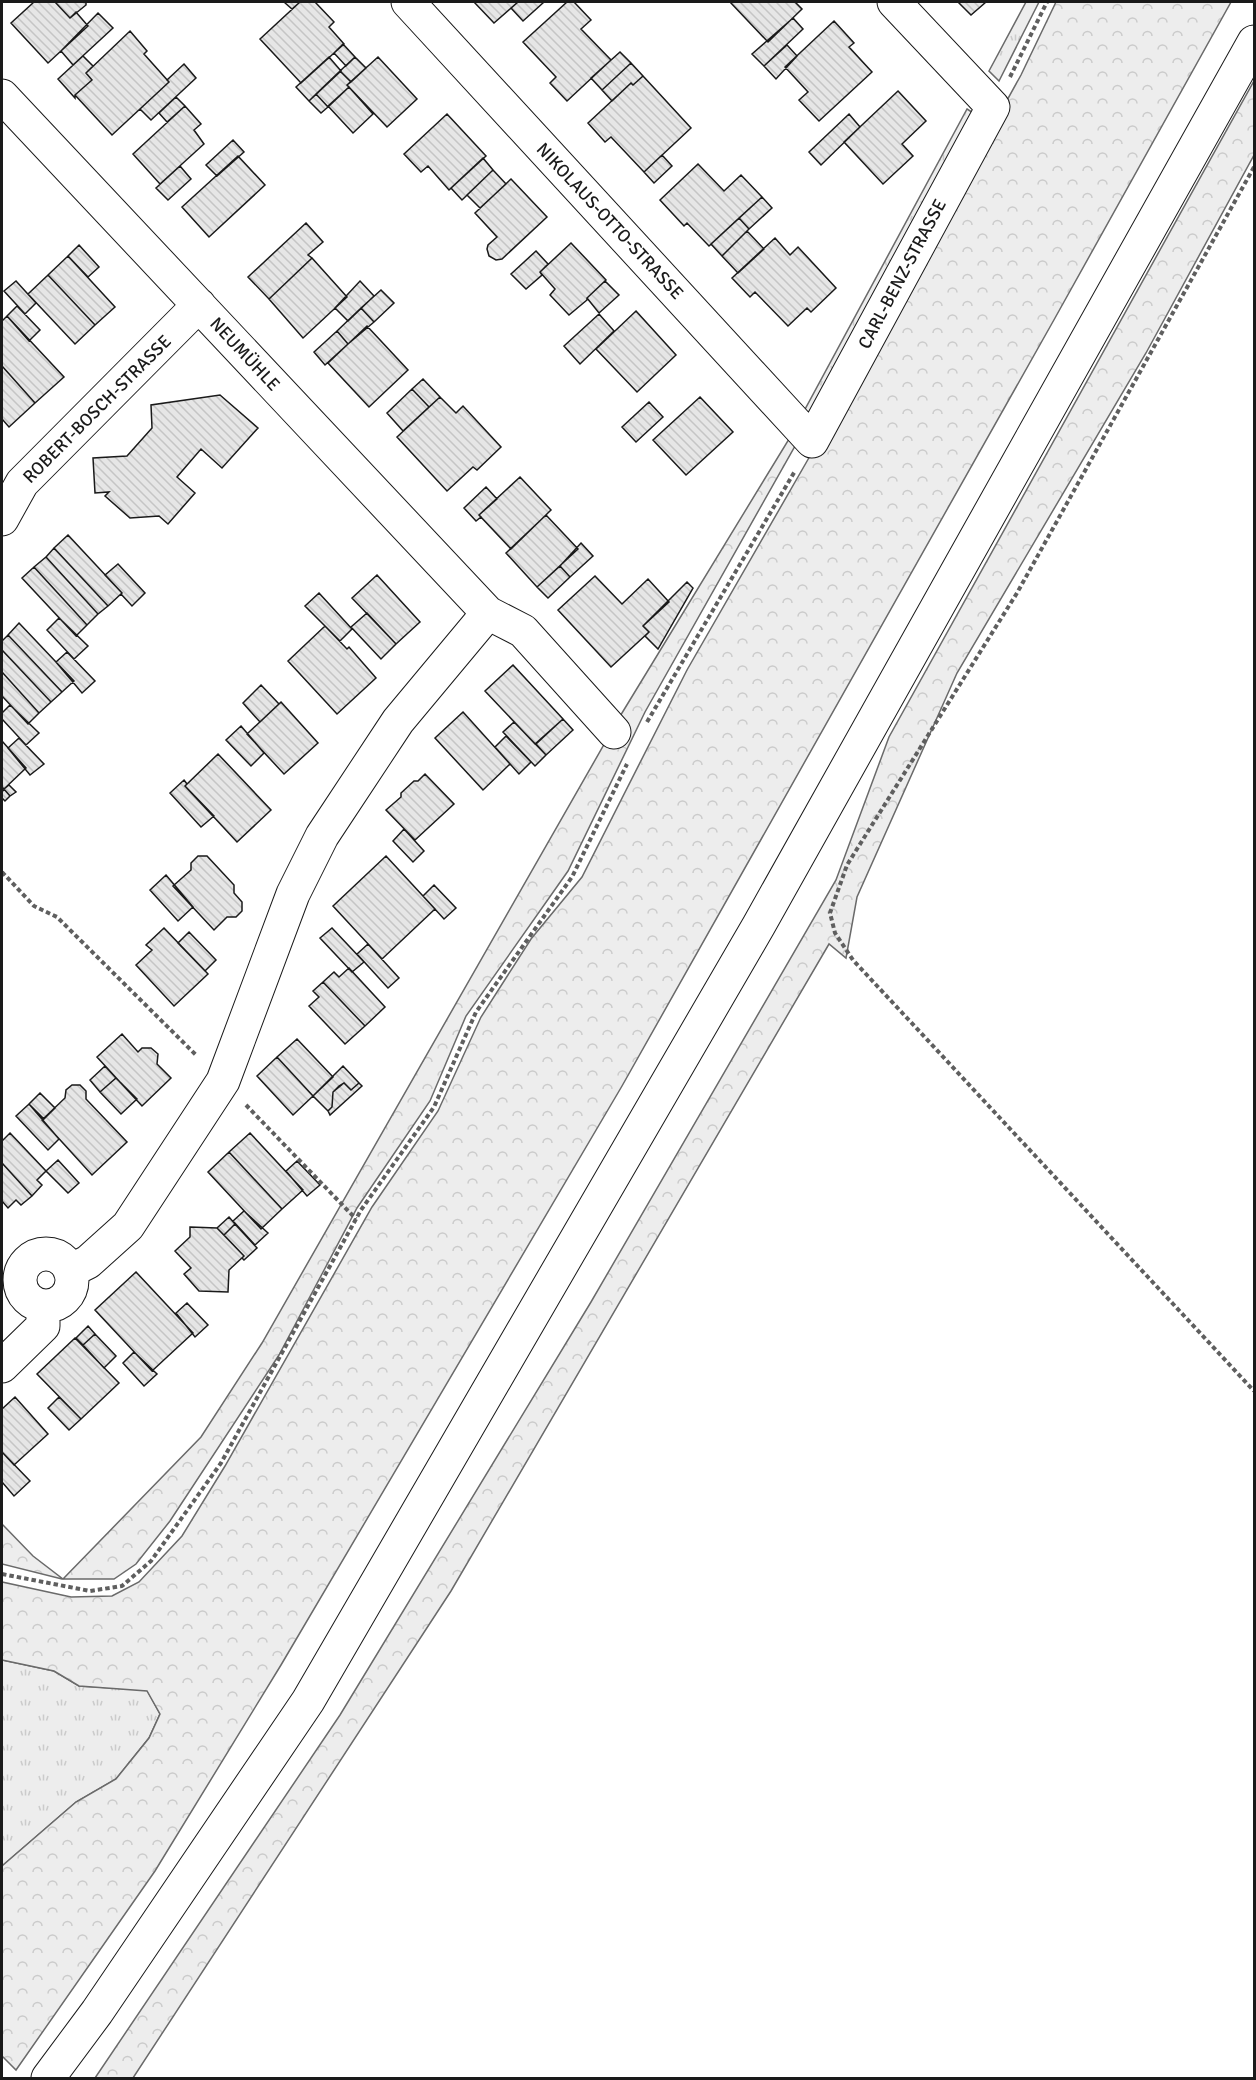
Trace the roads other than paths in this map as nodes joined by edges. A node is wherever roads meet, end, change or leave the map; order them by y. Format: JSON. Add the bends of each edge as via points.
{"nodes":[{"id":1,"x":408,"y":2,"type":"edge"},
{"id":2,"x":894,"y":2,"type":"edge"},
{"id":3,"x":1254,"y":42,"type":"edge"},
{"id":4,"x":2,"y":96,"type":"edge"},
{"id":5,"x":199,"y":305,"type":"junction"},
{"id":6,"x":812,"y":441,"type":"joint"},
{"id":7,"x":2,"y":519,"type":"edge"},
{"id":8,"x":488,"y":613,"type":"junction"},
{"id":9,"x":629,"y":730,"type":"road end"},
{"id":10,"x":70,"y":1271,"type":"junction"},
{"id":11,"x":43,"y":1307,"type":"junction"},
{"id":12,"x":2,"y":1366,"type":"edge"},
{"id":13,"x":48,"y":2079,"type":"edge"}],
"edges":[{"from":1,"to":6,"type":"street","name":"NIKOLAUS-OTTO-STRASSE"},
{"from":2,"to":6,"type":"street","name":"CARL-BENZ-STRASSE","via":[[993,107]]},
{"from":3,"to":13,"type":"street","via":[[759,925],[308,1701]]},
{"from":4,"to":5,"type":"street","name":"NEUMÜHLE"},
{"from":5,"to":7,"type":"street","name":"ROBERT-BOSCH-STRASSE","via":[[22,483]]},
{"from":5,"to":8,"type":"street","name":"NEUMÜHLE"},
{"from":8,"to":9,"type":"street","name":"NEUMÜHLE","via":[[523,631]]},
{"from":8,"to":10,"type":"street","via":[[398,721],[322,836],[293,894],[223,1081],[128,1226],[88,1262]]},
{"from":10,"to":11,"type":"street","via":[[72,1286],[68,1295],[61,1302]]},
{"from":10,"to":11,"type":"street","via":[[54,1255],[35,1256],[27,1262],[21,1270],[21,1289],[33,1304]]},
{"from":11,"to":12,"type":"street","via":[[43,1326]]}]}
